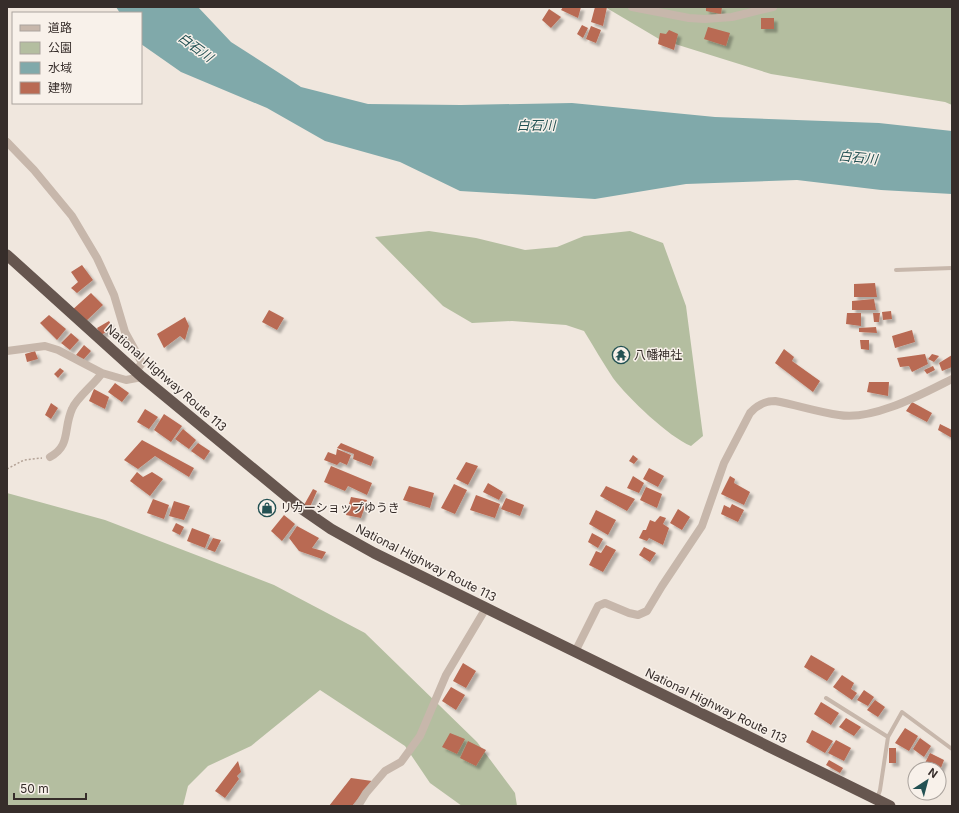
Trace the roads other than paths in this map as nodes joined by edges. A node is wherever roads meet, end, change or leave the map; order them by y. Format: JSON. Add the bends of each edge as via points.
{"nodes":[{"id":1,"x":632,"y":7,"type":"edge"},
{"id":2,"x":773,"y":7,"type":"edge"},
{"id":3,"x":7,"y":142,"type":"edge"},
{"id":4,"x":7,"y":255,"type":"edge"},
{"id":5,"x":952,"y":268,"type":"edge"},
{"id":6,"x":896,"y":270,"type":"dead end"},
{"id":7,"x":7,"y":351,"type":"edge"},
{"id":8,"x":102,"y":373,"type":"junction"},
{"id":9,"x":139,"y":374,"type":"junction"},
{"id":10,"x":952,"y":379,"type":"edge"},
{"id":11,"x":50,"y":457,"type":"road end"},
{"id":12,"x":486,"y":608,"type":"junction"},
{"id":13,"x":575,"y":652,"type":"junction"},
{"id":14,"x":826,"y":698,"type":"dead end"},
{"id":15,"x":888,"y":737,"type":"junction"},
{"id":16,"x":952,"y":749,"type":"edge"},
{"id":17,"x":877,"y":799,"type":"junction"},
{"id":18,"x":358,"y":806,"type":"edge"},
{"id":19,"x":890,"y":806,"type":"edge"}],
"edges":[{"from":1,"to":2,"type":"street","via":[[705,19],[732,17]]},
{"from":3,"to":9,"type":"street","via":[[72,216],[97,258],[114,295],[125,332],[142,363]]},
{"from":4,"to":9,"type":"highway","name":"National Highway Route 113"},
{"from":5,"to":6,"type":"lane"},
{"from":7,"to":8,"type":"street","via":[[45,346]]},
{"from":8,"to":9,"type":"street","via":[[126,380]]},
{"from":8,"to":11,"type":"street","via":[[72,408],[64,446],[59,453]]},
{"from":9,"to":12,"type":"highway","name":"National Highway Route 113","via":[[302,509],[331,529]]},
{"from":10,"to":13,"type":"street","via":[[921,395],[867,414],[840,416],[776,401],[767,401],[756,406],[724,463],[702,526],[647,611],[638,615],[605,603],[598,606]]},
{"from":12,"to":13,"type":"highway","name":"National Highway Route 113"},
{"from":12,"to":18,"type":"street","via":[[446,675],[420,736],[401,762],[385,771]]},
{"from":13,"to":17,"type":"highway","name":"National Highway Route 113"},
{"from":14,"to":15,"type":"lane"},
{"from":15,"to":16,"type":"lane","via":[[902,712]]},
{"from":15,"to":17,"type":"lane"},
{"from":17,"to":19,"type":"highway","name":"National Highway Route 113"}]}
